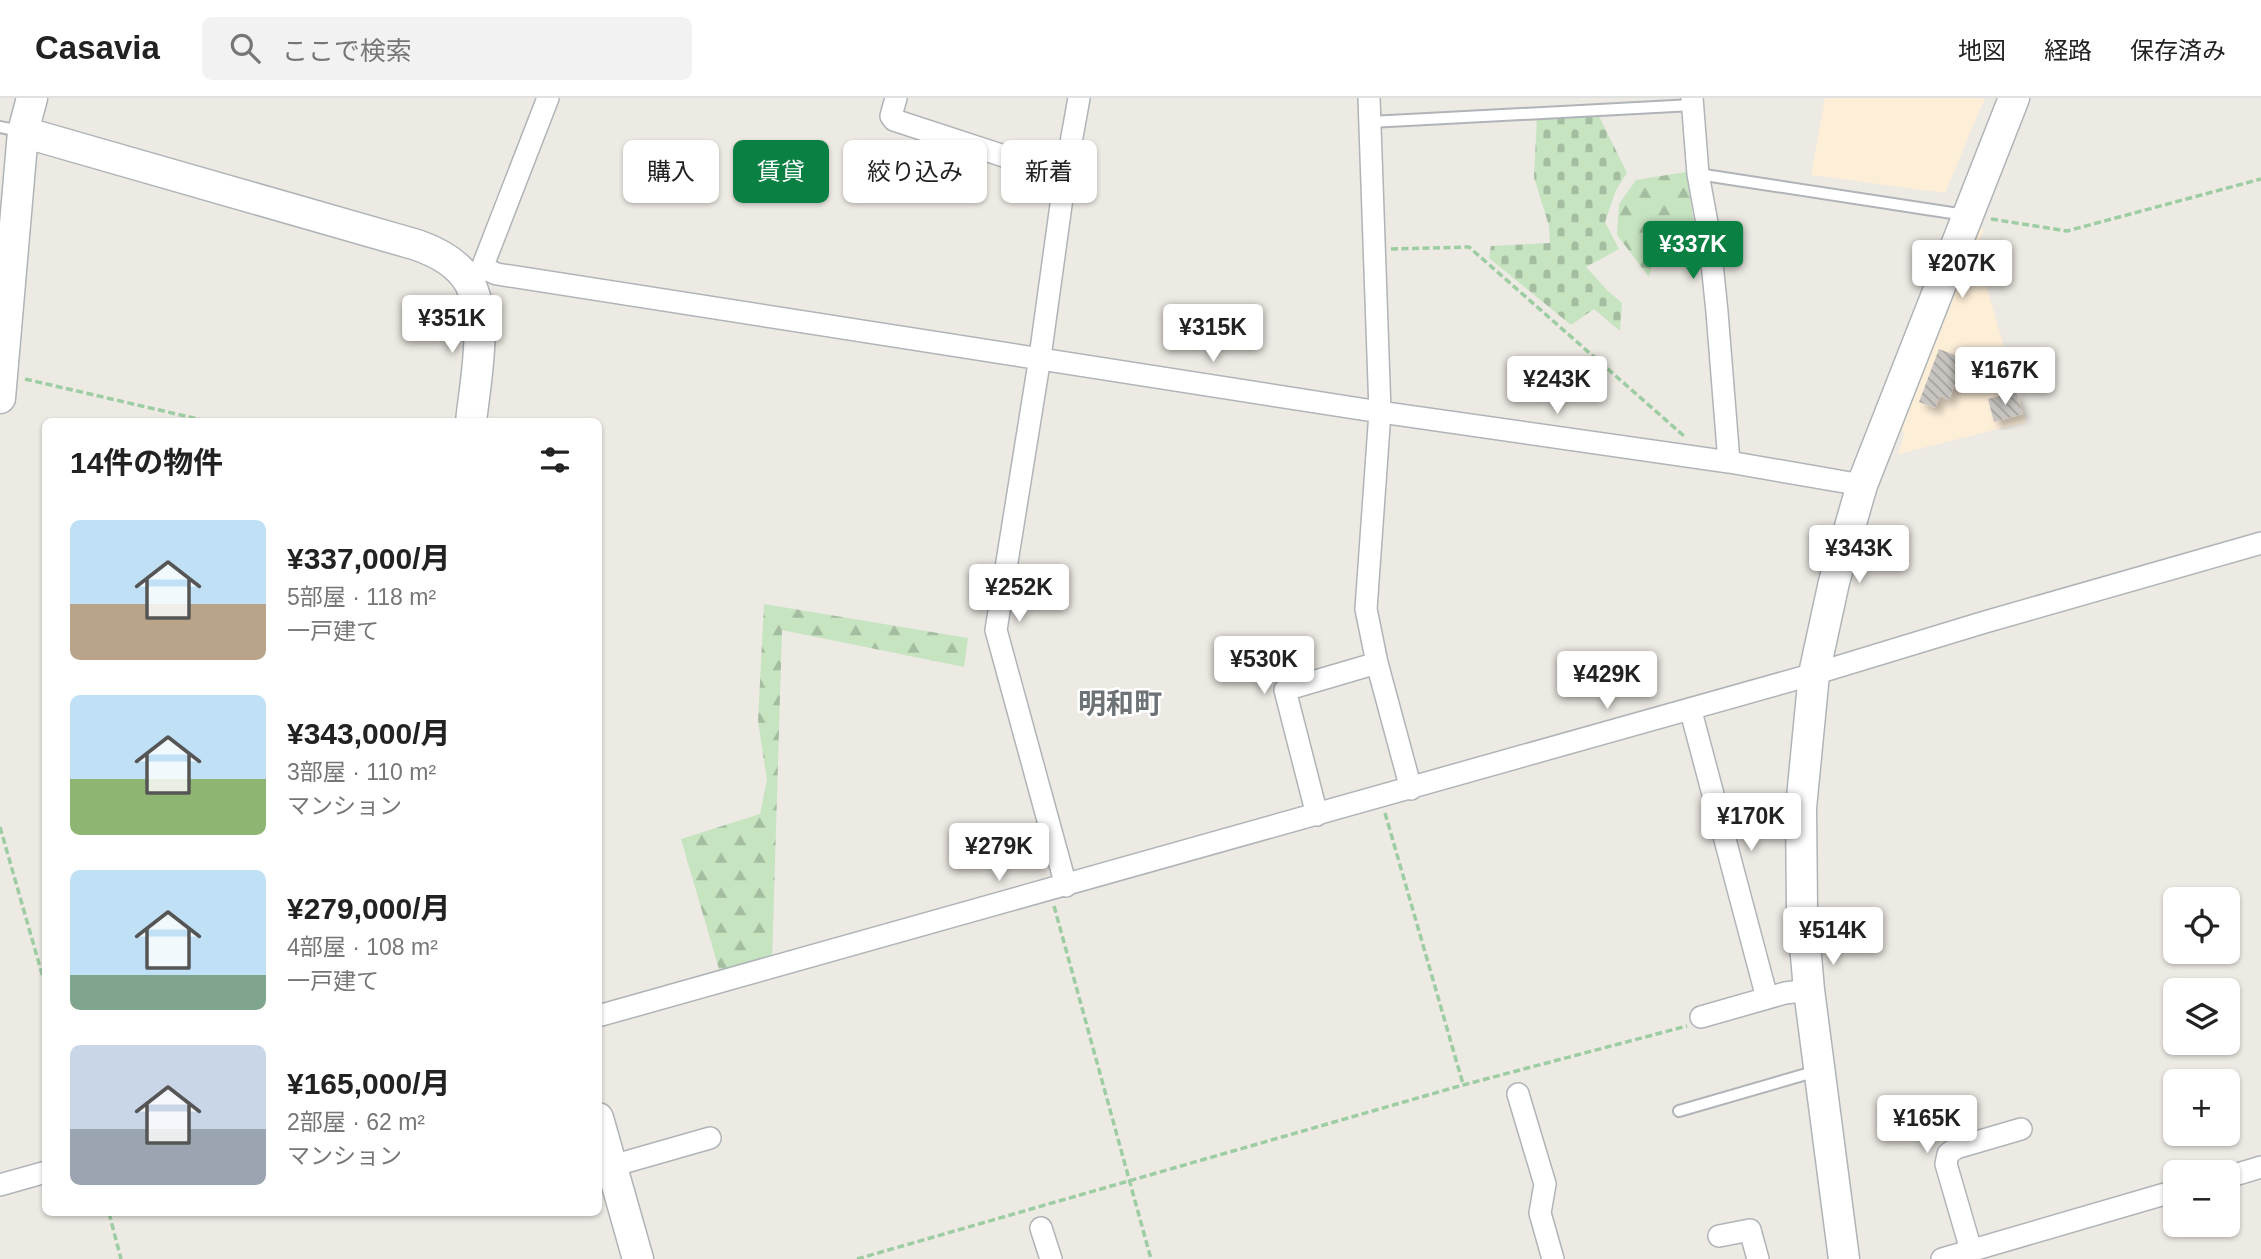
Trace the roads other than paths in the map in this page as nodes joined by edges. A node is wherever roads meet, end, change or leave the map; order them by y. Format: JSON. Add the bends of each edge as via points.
{"nodes":[{"id":1,"x":32,"y":98,"type":"edge"},
{"id":2,"x":548,"y":98,"type":"edge"},
{"id":3,"x":895,"y":98,"type":"edge"},
{"id":4,"x":1079,"y":98,"type":"edge"},
{"id":5,"x":1369,"y":98,"type":"edge"},
{"id":6,"x":2014,"y":98,"type":"edge"},
{"id":7,"x":1693,"y":101,"type":"edge"},
{"id":8,"x":1370,"y":122,"type":"junction"},
{"id":9,"x":11,"y":130,"type":"edge"},
{"id":10,"x":1071,"y":140,"type":"edge"},
{"id":11,"x":1001,"y":155,"type":"edge"},
{"id":12,"x":1698,"y":174,"type":"junction"},
{"id":13,"x":1061,"y":203,"type":"edge"},
{"id":14,"x":1968,"y":216,"type":"junction"},
{"id":15,"x":476,"y":275,"type":"junction"},
{"id":16,"x":1040,"y":357,"type":"junction"},
{"id":17,"x":1,"y":386,"type":"edge"},
{"id":18,"x":1380,"y":412,"type":"junction"},
{"id":19,"x":471,"y":418,"type":"edge"},
{"id":20,"x":1720,"y":461,"type":"junction"},
{"id":21,"x":1862,"y":485,"type":"junction"},
{"id":22,"x":2261,"y":543,"type":"edge"},
{"id":23,"x":1377,"y":663,"type":"junction"},
{"id":24,"x":1814,"y":674,"type":"junction"},
{"id":25,"x":1693,"y":719,"type":"dead end"},
{"id":26,"x":1411,"y":789,"type":"junction"},
{"id":27,"x":1317,"y":815,"type":"junction"},
{"id":28,"x":1058,"y":889,"type":"junction"},
{"id":29,"x":1809,"y":990,"type":"junction"},
{"id":30,"x":1768,"y":998,"type":"junction"},
{"id":31,"x":602,"y":1015,"type":"edge"},
{"id":32,"x":1701,"y":1017,"type":"road end"},
{"id":33,"x":1820,"y":1071,"type":"junction"},
{"id":34,"x":1518,"y":1094,"type":"dead end"},
{"id":35,"x":1679,"y":1111,"type":"dead end"},
{"id":36,"x":2021,"y":1129,"type":"dead end"},
{"id":37,"x":602,"y":1132,"type":"edge"},
{"id":38,"x":710,"y":1138,"type":"dead end"},
{"id":39,"x":612,"y":1166,"type":"junction"},
{"id":40,"x":2261,"y":1167,"type":"edge"},
{"id":41,"x":42,"y":1173,"type":"edge"},
{"id":42,"x":2240,"y":1173,"type":"edge"},
{"id":43,"x":0,"y":1185,"type":"edge"},
{"id":44,"x":2163,"y":1195,"type":"edge"},
{"id":45,"x":1041,"y":1228,"type":"dead end"},
{"id":46,"x":1719,"y":1236,"type":"dead end"},
{"id":47,"x":1968,"y":1254,"type":"edge"},
{"id":48,"x":638,"y":1259,"type":"edge"},
{"id":49,"x":1051,"y":1259,"type":"edge"},
{"id":50,"x":1553,"y":1259,"type":"edge"},
{"id":51,"x":1758,"y":1259,"type":"edge"},
{"id":52,"x":1844,"y":1259,"type":"edge"},
{"id":53,"x":1941,"y":1259,"type":"edge"}],
"edges":[{"from":1,"to":9,"type":"street"},
{"from":2,"to":15,"type":"street"},
{"from":3,"to":11,"type":"street","via":[[894,120]]},
{"from":4,"to":10,"type":"street"},
{"from":5,"to":8,"type":"street"},
{"from":6,"to":14,"type":"street"},
{"from":7,"to":8,"type":"lane"},
{"from":7,"to":12,"type":"street"},
{"from":8,"to":18,"type":"street"},
{"from":9,"to":15,"type":"street","via":[[417,245]]},
{"from":9,"to":17,"type":"street"},
{"from":12,"to":14,"type":"lane"},
{"from":12,"to":20,"type":"street","via":[[1717,312]]},
{"from":13,"to":16,"type":"street"},
{"from":14,"to":21,"type":"street"},
{"from":15,"to":16,"type":"street","via":[[497,274]]},
{"from":15,"to":19,"type":"street","via":[[479,324]]},
{"from":16,"to":18,"type":"street"},
{"from":16,"to":28,"type":"street","via":[[996,630]]},
{"from":18,"to":20,"type":"street"},
{"from":18,"to":23,"type":"street","via":[[1366,609]]},
{"from":20,"to":21,"type":"street"},
{"from":21,"to":24,"type":"street"},
{"from":22,"to":24,"type":"street"},
{"from":23,"to":26,"type":"street"},
{"from":23,"to":27,"type":"street","via":[[1285,690]]},
{"from":24,"to":26,"type":"street"},
{"from":24,"to":29,"type":"street","via":[[1801,820]]},
{"from":25,"to":30,"type":"street"},
{"from":26,"to":27,"type":"street"},
{"from":27,"to":28,"type":"street"},
{"from":28,"to":31,"type":"street"},
{"from":29,"to":30,"type":"street"},
{"from":29,"to":33,"type":"street"},
{"from":30,"to":32,"type":"street"},
{"from":33,"to":35,"type":"lane"},
{"from":33,"to":52,"type":"street"},
{"from":34,"to":50,"type":"street","via":[[1545,1185],[1540,1213]]},
{"from":36,"to":47,"type":"street","via":[[1948,1154],[1946,1164]]},
{"from":37,"to":39,"type":"street"},
{"from":38,"to":39,"type":"street"},
{"from":39,"to":48,"type":"street"},
{"from":40,"to":42,"type":"street"},
{"from":41,"to":43,"type":"street"},
{"from":44,"to":47,"type":"street"},
{"from":45,"to":49,"type":"street"},
{"from":46,"to":51,"type":"street","via":[[1750,1230]]},
{"from":47,"to":53,"type":"street"}]}
